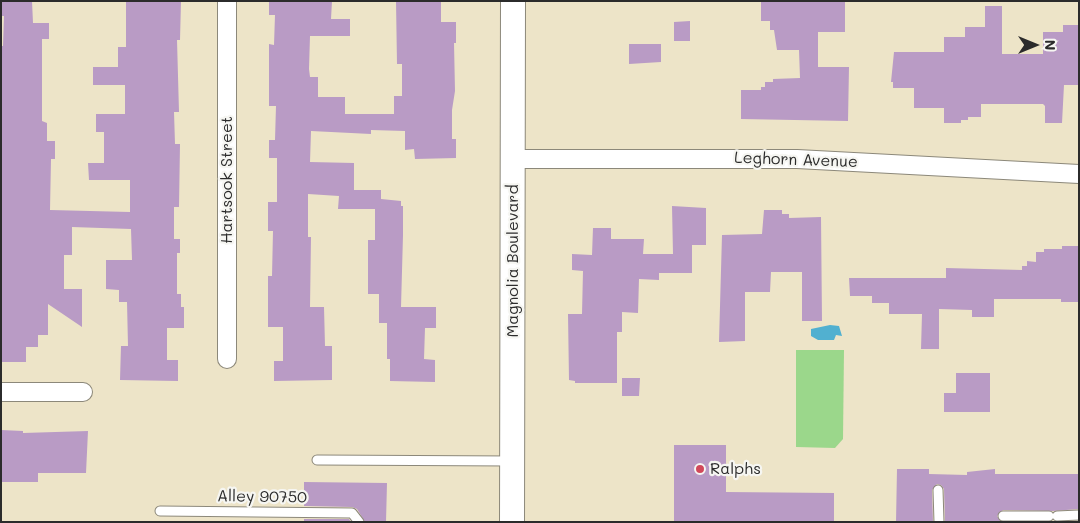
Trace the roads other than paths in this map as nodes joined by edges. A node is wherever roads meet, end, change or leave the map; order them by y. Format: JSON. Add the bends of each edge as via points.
{"nodes":[{"id":1,"x":227,"y":1,"type":"edge"},
{"id":2,"x":513,"y":1,"type":"edge"},
{"id":3,"x":514,"y":159,"type":"junction"},
{"id":4,"x":1079,"y":174,"type":"edge"},
{"id":5,"x":227,"y":359,"type":"dead end"},
{"id":6,"x":1,"y":392,"type":"edge"},
{"id":7,"x":83,"y":392,"type":"dead end"},
{"id":8,"x":317,"y":460,"type":"dead end"},
{"id":9,"x":512,"y":461,"type":"junction"},
{"id":10,"x":938,"y":490,"type":"dead end"},
{"id":11,"x":160,"y":511,"type":"dead end"},
{"id":12,"x":1079,"y":515,"type":"edge"},
{"id":13,"x":1003,"y":516,"type":"dead end"},
{"id":14,"x":359,"y":522,"type":"edge"},
{"id":15,"x":512,"y":522,"type":"edge"},
{"id":16,"x":939,"y":522,"type":"edge"}],
"edges":[{"from":1,"to":5,"type":"street","name":"Hartsook Street"},
{"from":2,"to":3,"type":"main road","name":"Magnolia Boulevard"},
{"from":3,"to":4,"type":"street","name":"Leghorn Avenue","via":[[797,159]]},
{"from":3,"to":9,"type":"main road","name":"Magnolia Boulevard"},
{"from":6,"to":7,"type":"street"},
{"from":8,"to":9,"type":"lane"},
{"from":9,"to":15,"type":"main road","name":"Magnolia Boulevard"},
{"from":10,"to":16,"type":"lane"},
{"from":11,"to":14,"type":"lane","name":"Alley 90750","via":[[352,513]]},
{"from":12,"to":13,"type":"lane"}]}
